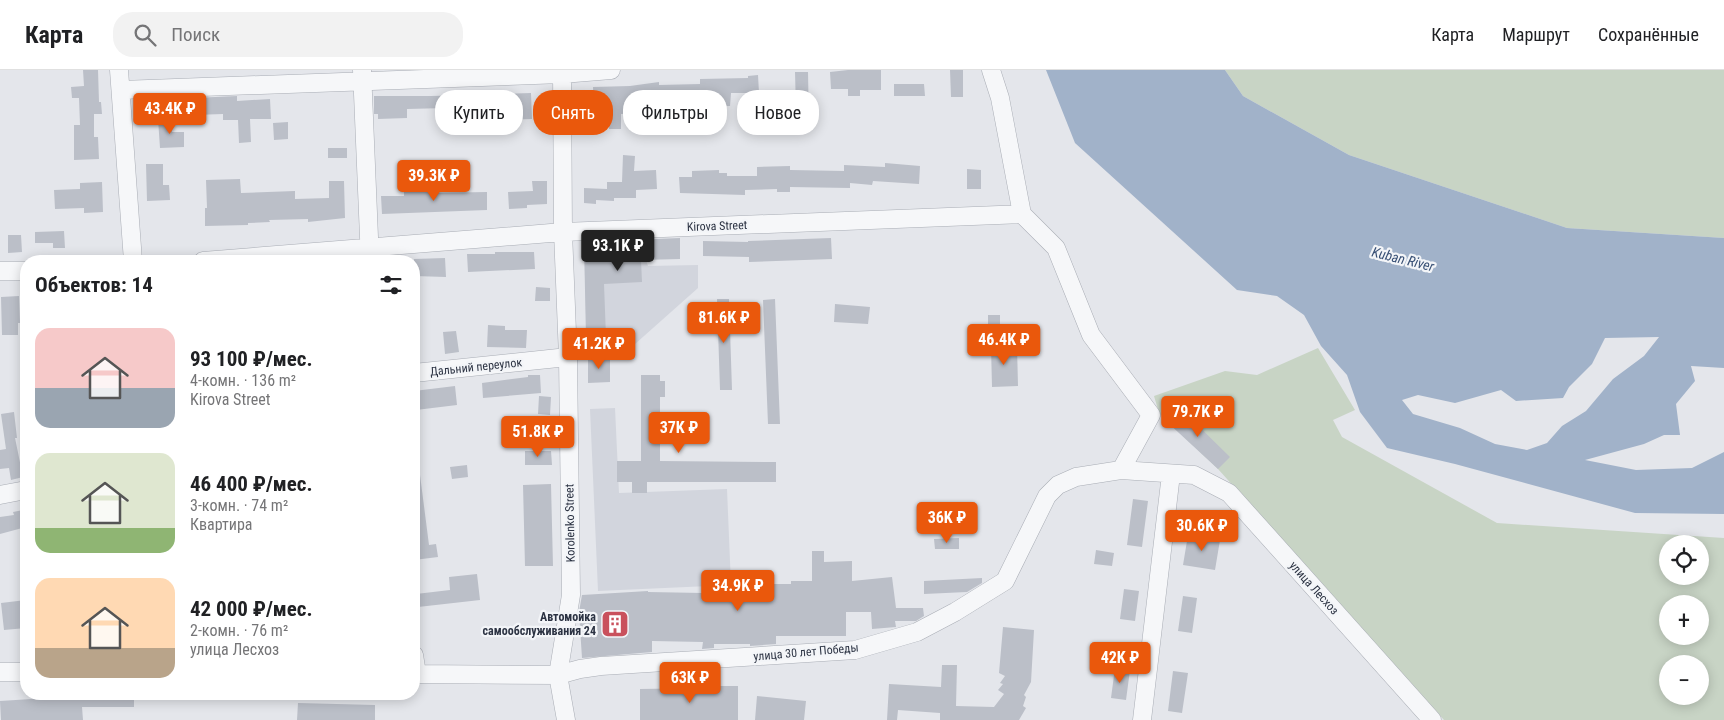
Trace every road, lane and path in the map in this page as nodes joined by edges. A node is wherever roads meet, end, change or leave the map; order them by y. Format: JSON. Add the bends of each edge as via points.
{"nodes":[{"id":1,"x":119,"y":70,"type":"edge"},
{"id":2,"x":611,"y":70,"type":"edge"},
{"id":3,"x":991,"y":70,"type":"edge"},
{"id":4,"x":562,"y":72,"type":"edge"},
{"id":5,"x":362,"y":75,"type":"edge"},
{"id":6,"x":121,"y":90,"type":"junction"},
{"id":7,"x":1022,"y":214,"type":"junction"},
{"id":8,"x":563,"y":232,"type":"junction"},
{"id":9,"x":370,"y":254,"type":"edge"},
{"id":10,"x":133,"y":255,"type":"edge"},
{"id":11,"x":346,"y":255,"type":"edge"},
{"id":12,"x":20,"y":270,"type":"edge"},
{"id":13,"x":0,"y":271,"type":"edge"},
{"id":14,"x":568,"y":357,"type":"junction"},
{"id":15,"x":420,"y":372,"type":"edge"},
{"id":16,"x":1121,"y":470,"type":"junction"},
{"id":17,"x":1178,"y":474,"type":"junction"},
{"id":18,"x":20,"y":491,"type":"edge"},
{"id":19,"x":0,"y":495,"type":"edge"},
{"id":20,"x":0,"y":672,"type":"edge"},
{"id":21,"x":20,"y":672,"type":"edge"},
{"id":22,"x":420,"y":674,"type":"edge"},
{"id":23,"x":558,"y":675,"type":"junction"},
{"id":24,"x":566,"y":720,"type":"edge"},
{"id":25,"x":1142,"y":720,"type":"edge"},
{"id":26,"x":1432,"y":720,"type":"edge"}],
"edges":[{"from":1,"to":6,"type":"street"},
{"from":2,"to":4,"type":"street"},
{"from":3,"to":7,"type":"street","via":[[1000,98]]},
{"from":4,"to":5,"type":"street"},
{"from":4,"to":8,"type":"street","name":"Korolenko Street"},
{"from":5,"to":6,"type":"street"},
{"from":5,"to":9,"type":"street"},
{"from":6,"to":10,"type":"street"},
{"from":7,"to":8,"type":"street","name":"Kirova Street"},
{"from":7,"to":16,"type":"street","via":[[1056,248],[1092,335],[1150,415]]},
{"from":8,"to":9,"type":"street","name":"Kirova Street"},
{"from":8,"to":14,"type":"street","name":"Korolenko Street"},
{"from":9,"to":11,"type":"street","name":"Kirova Street"},
{"from":12,"to":13,"type":"street"},
{"from":14,"to":15,"type":"street","name":"Дальний переулок"},
{"from":14,"to":23,"type":"street","name":"Korolenko Street","via":[[571,595]]},
{"from":16,"to":17,"type":"street","name":"улица 30 лет Победы"},
{"from":16,"to":23,"type":"street","name":"улица 30 лет Победы","via":[[1076,476],[1058,485],[1048,496],[1005,581],[917,632],[854,650],[601,666]]},
{"from":17,"to":25,"type":"street"},
{"from":17,"to":26,"type":"street","name":"улица Лесхоз","via":[[1194,475],[1229,493]]},
{"from":18,"to":19,"type":"street"},
{"from":20,"to":21,"type":"street"},
{"from":22,"to":23,"type":"street","name":"улица 30 лет Победы"},
{"from":23,"to":24,"type":"street","name":"Korolenko Street"}]}
